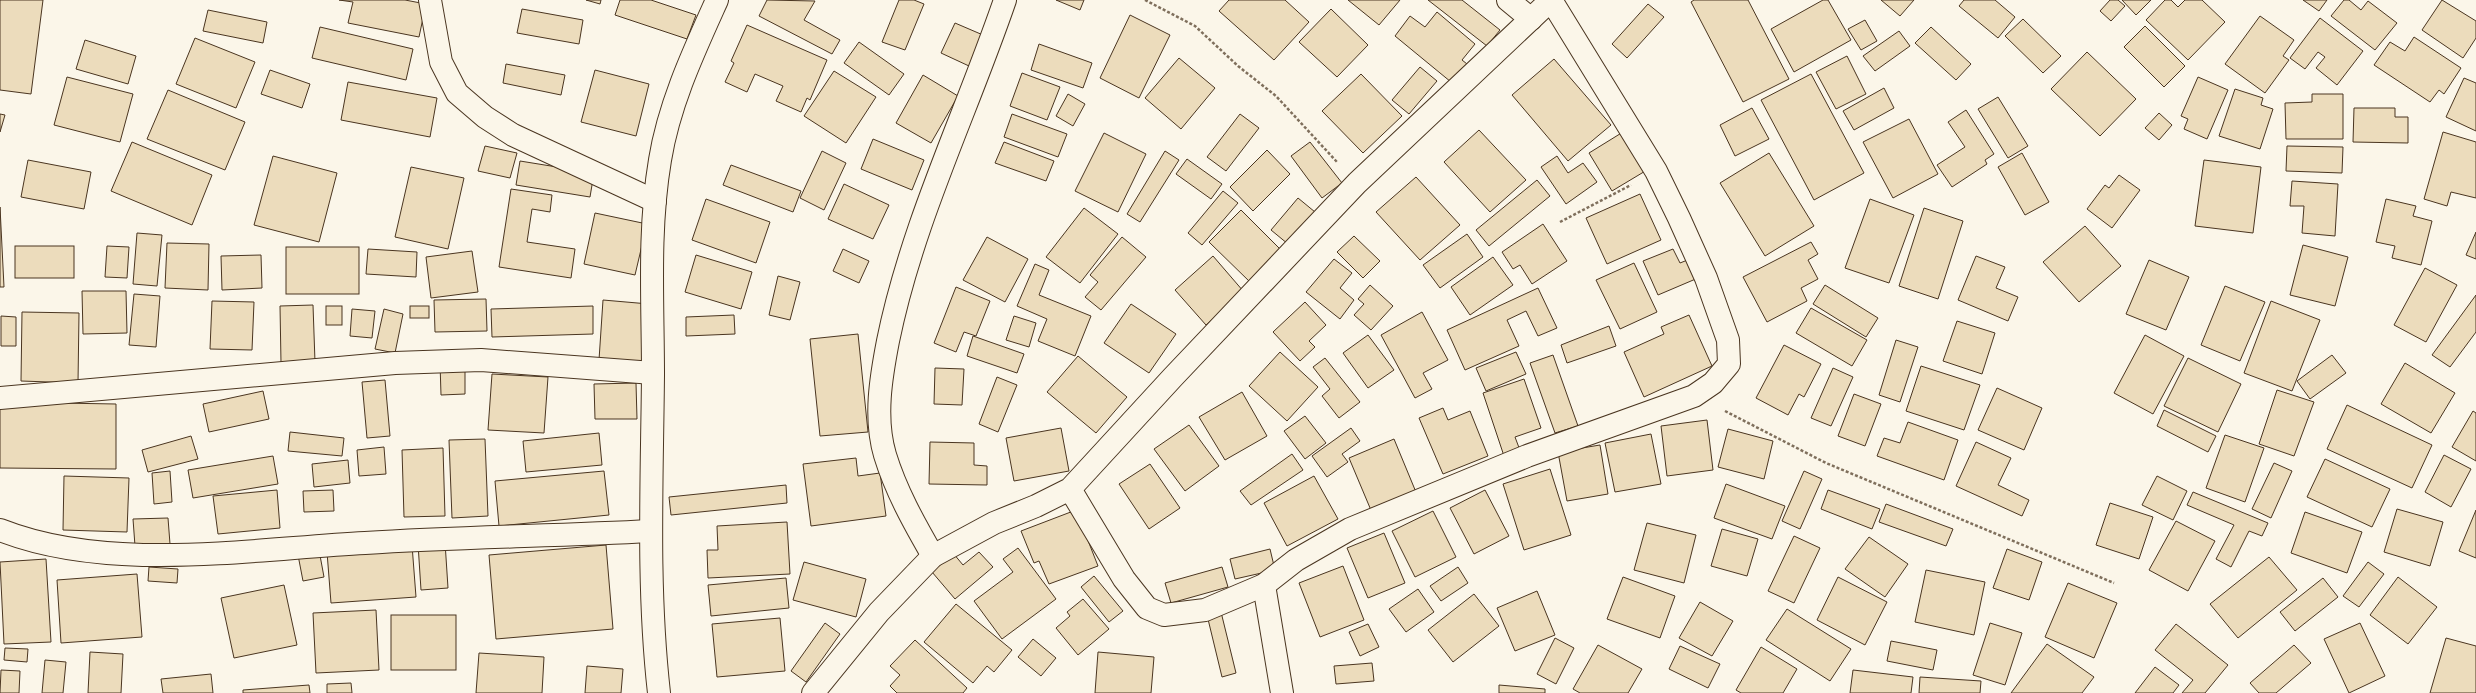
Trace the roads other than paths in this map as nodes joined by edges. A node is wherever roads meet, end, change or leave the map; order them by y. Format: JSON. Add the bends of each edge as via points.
{"nodes":[{"id":1,"x":430,"y":0,"type":"edge"},
{"id":2,"x":717,"y":0,"type":"edge"},
{"id":3,"x":1005,"y":0,"type":"edge"},
{"id":4,"x":1508,"y":0,"type":"edge"},
{"id":5,"x":1531,"y":19,"type":"junction"},
{"id":6,"x":655,"y":201,"type":"junction"},
{"id":7,"x":653,"y":373,"type":"junction"},
{"id":8,"x":0,"y":398,"type":"edge"},
{"id":9,"x":1070,"y":489,"type":"junction"},
{"id":10,"x":0,"y":530,"type":"edge"},
{"id":11,"x":651,"y":531,"type":"junction"},
{"id":12,"x":933,"y":556,"type":"junction"},
{"id":13,"x":1264,"y":586,"type":"junction"},
{"id":14,"x":659,"y":693,"type":"edge"},
{"id":15,"x":813,"y":693,"type":"edge"},
{"id":16,"x":1282,"y":693,"type":"edge"}],
"edges":[{"from":1,"to":6,"type":"street","via":[[441,62],[457,93],[485,117],[513,134]]},
{"from":2,"to":6,"type":"street","via":[[687,67],[669,123],[660,158]]},
{"from":3,"to":12,"type":"street","via":[[905,270],[881,376],[879,415],[884,454],[906,509]]},
{"from":4,"to":5,"type":"street"},
{"from":5,"to":9,"type":"street","via":[[1357,183]]},
{"from":5,"to":13,"type":"street","via":[[1551,0],[1656,171],[1706,278],[1728,340],[1729,364],[1713,383],[1694,396],[1527,456],[1350,529],[1296,560]]},
{"from":6,"to":7,"type":"street","via":[[651,294]]},
{"from":7,"to":8,"type":"street","via":[[480,360],[395,363]]},
{"from":7,"to":11,"type":"street"},
{"from":9,"to":12,"type":"street","via":[[994,523]]},
{"from":9,"to":13,"type":"street","via":[[1124,579],[1147,608],[1164,615],[1205,610]]},
{"from":10,"to":11,"type":"street","via":[[19,538],[99,553],[183,555],[465,537]]},
{"from":11,"to":14,"type":"street","via":[[654,649]]},
{"from":12,"to":15,"type":"street","via":[[879,612]]},
{"from":13,"to":16,"type":"street"}]}
